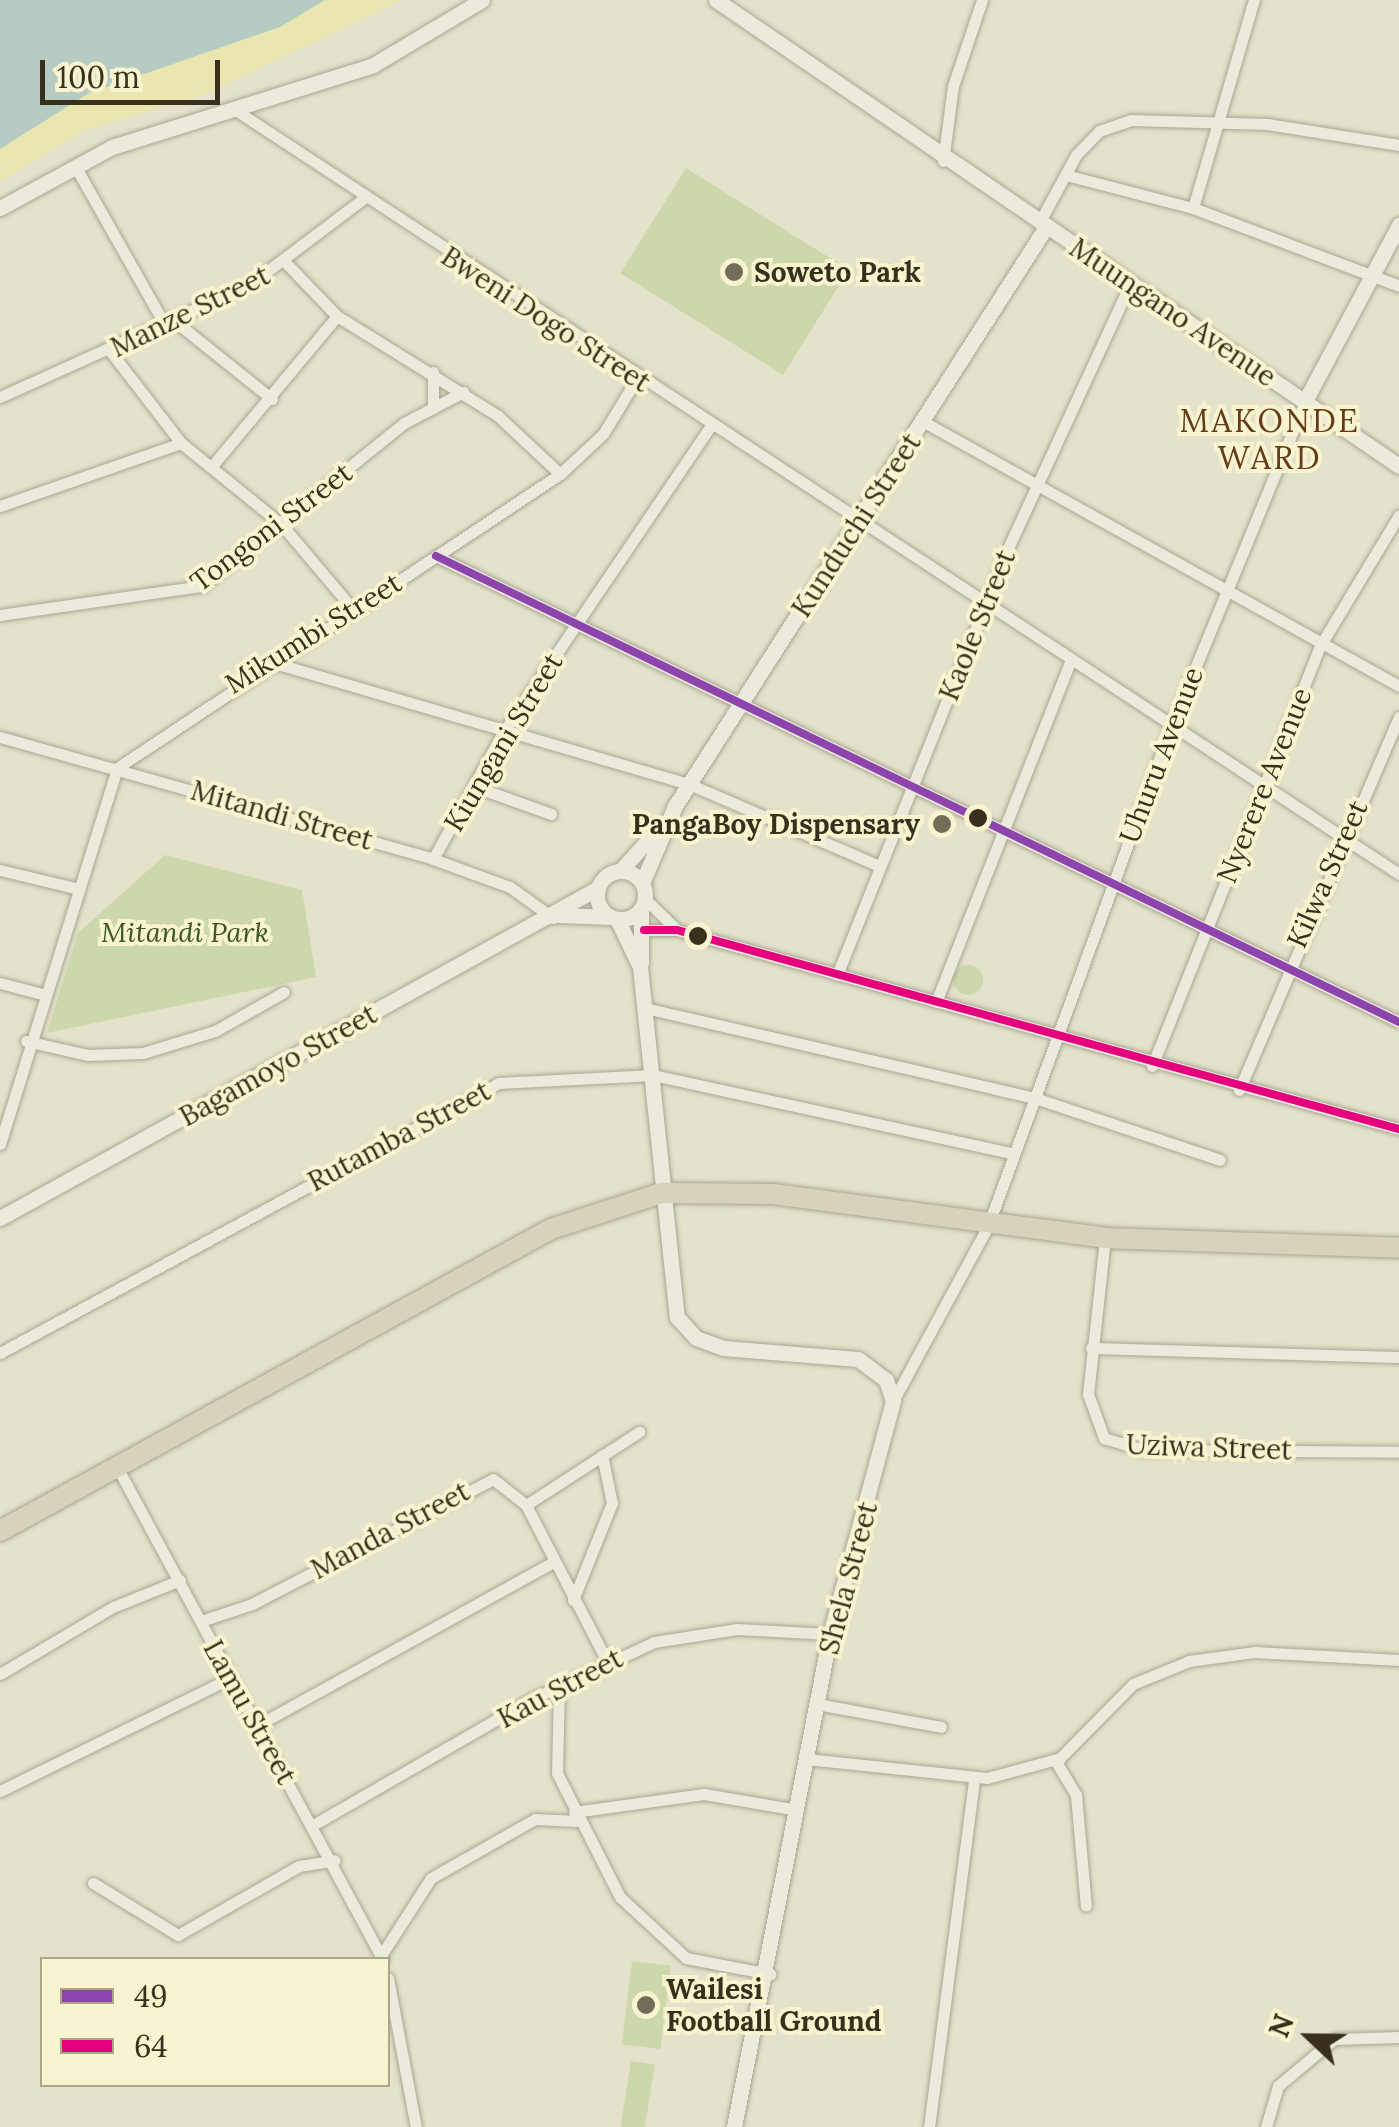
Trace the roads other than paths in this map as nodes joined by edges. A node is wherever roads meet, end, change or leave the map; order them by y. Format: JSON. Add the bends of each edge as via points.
{"nodes":[{"id":1,"x":482,"y":0,"type":"edge"},
{"id":2,"x":716,"y":0,"type":"edge"},
{"id":3,"x":982,"y":0,"type":"edge"},
{"id":4,"x":1254,"y":0,"type":"edge"},
{"id":5,"x":237,"y":111,"type":"junction"},
{"id":6,"x":1222,"y":121,"type":"junction"},
{"id":7,"x":1399,"y":145,"type":"edge"},
{"id":8,"x":943,"y":161,"type":"junction"},
{"id":9,"x":75,"y":166,"type":"junction"},
{"id":10,"x":1066,"y":175,"type":"junction"},
{"id":11,"x":363,"y":200,"type":"junction"},
{"id":12,"x":0,"y":208,"type":"edge"},
{"id":13,"x":1193,"y":208,"type":"junction"},
{"id":14,"x":1042,"y":225,"type":"junction"},
{"id":15,"x":1399,"y":225,"type":"edge"},
{"id":16,"x":286,"y":262,"type":"junction"},
{"id":17,"x":1374,"y":273,"type":"junction"},
{"id":18,"x":1131,"y":282,"type":"junction"},
{"id":19,"x":1399,"y":286,"type":"edge"},
{"id":20,"x":337,"y":316,"type":"junction"},
{"id":21,"x":168,"y":321,"type":"junction"},
{"id":22,"x":110,"y":352,"type":"junction"},
{"id":23,"x":434,"y":372,"type":"junction"},
{"id":24,"x":637,"y":378,"type":"junction"},
{"id":25,"x":463,"y":392,"type":"junction"},
{"id":26,"x":0,"y":397,"type":"edge"},
{"id":27,"x":272,"y":398,"type":"junction"},
{"id":28,"x":1305,"y":401,"type":"junction"},
{"id":29,"x":433,"y":408,"type":"junction"},
{"id":30,"x":924,"y":422,"type":"junction"},
{"id":31,"x":710,"y":427,"type":"junction"},
{"id":32,"x":181,"y":442,"type":"junction"},
{"id":33,"x":212,"y":466,"type":"junction"},
{"id":34,"x":1399,"y":466,"type":"edge"},
{"id":35,"x":560,"y":474,"type":"junction"},
{"id":36,"x":1036,"y":486,"type":"junction"},
{"id":37,"x":0,"y":506,"type":"edge"},
{"id":38,"x":1399,"y":515,"type":"edge"},
{"id":39,"x":281,"y":524,"type":"junction"},
{"id":40,"x":856,"y":524,"type":"junction"},
{"id":41,"x":436,"y":556,"type":"junction"},
{"id":42,"x":1222,"y":595,"type":"junction"},
{"id":43,"x":984,"y":603,"type":"junction"},
{"id":44,"x":352,"y":608,"type":"junction"},
{"id":45,"x":0,"y":615,"type":"edge"},
{"id":46,"x":576,"y":625,"type":"junction"},
{"id":47,"x":1320,"y":646,"type":"junction"},
{"id":48,"x":271,"y":662,"type":"junction"},
{"id":49,"x":1070,"y":662,"type":"junction"},
{"id":50,"x":1399,"y":686,"type":"edge"},
{"id":51,"x":740,"y":704,"type":"junction"},
{"id":52,"x":1399,"y":717,"type":"edge"},
{"id":53,"x":1170,"y":729,"type":"junction"},
{"id":54,"x":502,"y":734,"type":"junction"},
{"id":55,"x":0,"y":737,"type":"edge"},
{"id":56,"x":117,"y":768,"type":"junction"},
{"id":57,"x":689,"y":784,"type":"junction"},
{"id":58,"x":473,"y":786,"type":"junction"},
{"id":59,"x":911,"y":787,"type":"junction"},
{"id":60,"x":1263,"y":789,"type":"junction"},
{"id":61,"x":551,"y":814,"type":"dead end"},
{"id":62,"x":665,"y":822,"type":"junction"},
{"id":63,"x":1000,"y":830,"type":"junction"},
{"id":64,"x":1342,"y":840,"type":"junction"},
{"id":65,"x":432,"y":859,"type":"junction"},
{"id":66,"x":880,"y":866,"type":"junction"},
{"id":67,"x":0,"y":870,"type":"edge"},
{"id":68,"x":620,"y":872,"type":"junction"},
{"id":69,"x":1399,"y":874,"type":"edge"},
{"id":70,"x":1113,"y":883,"type":"junction"},
{"id":71,"x":79,"y":888,"type":"junction"},
{"id":72,"x":598,"y":888,"type":"junction"},
{"id":73,"x":642,"y":897,"type":"junction"},
{"id":74,"x":556,"y":917,"type":"junction"},
{"id":75,"x":614,"y":918,"type":"junction"},
{"id":76,"x":1204,"y":928,"type":"junction"},
{"id":77,"x":644,"y":930,"type":"junction"},
{"id":78,"x":678,"y":930,"type":"junction"},
{"id":79,"x":640,"y":967,"type":"junction"},
{"id":80,"x":1286,"y":968,"type":"junction"},
{"id":81,"x":837,"y":975,"type":"junction"},
{"id":82,"x":0,"y":983,"type":"edge"},
{"id":83,"x":284,"y":992,"type":"dead end"},
{"id":84,"x":42,"y":994,"type":"junction"},
{"id":85,"x":936,"y":1002,"type":"junction"},
{"id":86,"x":645,"y":1008,"type":"junction"},
{"id":87,"x":1399,"y":1022,"type":"edge"},
{"id":88,"x":1054,"y":1038,"type":"junction"},
{"id":89,"x":26,"y":1041,"type":"junction"},
{"id":90,"x":1152,"y":1066,"type":"junction"},
{"id":91,"x":653,"y":1075,"type":"junction"},
{"id":92,"x":1239,"y":1090,"type":"junction"},
{"id":93,"x":1032,"y":1097,"type":"junction"},
{"id":94,"x":1399,"y":1129,"type":"edge"},
{"id":95,"x":0,"y":1144,"type":"edge"},
{"id":96,"x":1011,"y":1153,"type":"junction"},
{"id":97,"x":1220,"y":1160,"type":"dead end"},
{"id":98,"x":662,"y":1192,"type":"junction"},
{"id":99,"x":2,"y":1212,"type":"edge"},
{"id":100,"x":988,"y":1226,"type":"junction"},
{"id":101,"x":1105,"y":1238,"type":"junction"},
{"id":102,"x":1399,"y":1248,"type":"edge"},
{"id":103,"x":1091,"y":1348,"type":"junction"},
{"id":104,"x":0,"y":1353,"type":"edge"},
{"id":105,"x":1399,"y":1357,"type":"edge"},
{"id":106,"x":893,"y":1402,"type":"junction"},
{"id":107,"x":639,"y":1432,"type":"dead end"},
{"id":108,"x":1399,"y":1452,"type":"edge"},
{"id":109,"x":602,"y":1454,"type":"junction"},
{"id":110,"x":116,"y":1465,"type":"junction"},
{"id":111,"x":526,"y":1504,"type":"junction"},
{"id":112,"x":0,"y":1530,"type":"edge"},
{"id":113,"x":552,"y":1563,"type":"junction"},
{"id":114,"x":180,"y":1580,"type":"junction"},
{"id":115,"x":573,"y":1600,"type":"junction"},
{"id":116,"x":201,"y":1621,"type":"junction"},
{"id":117,"x":830,"y":1634,"type":"junction"},
{"id":118,"x":1399,"y":1660,"type":"edge"},
{"id":119,"x":607,"y":1661,"type":"junction"},
{"id":120,"x":0,"y":1674,"type":"edge"},
{"id":121,"x":231,"y":1678,"type":"junction"},
{"id":122,"x":559,"y":1685,"type":"junction"},
{"id":123,"x":817,"y":1704,"type":"junction"},
{"id":124,"x":258,"y":1725,"type":"junction"},
{"id":125,"x":941,"y":1727,"type":"dead end"},
{"id":126,"x":807,"y":1758,"type":"junction"},
{"id":127,"x":1055,"y":1760,"type":"junction"},
{"id":128,"x":974,"y":1779,"type":"junction"},
{"id":129,"x":0,"y":1791,"type":"edge"},
{"id":130,"x":798,"y":1810,"type":"junction"},
{"id":131,"x":575,"y":1817,"type":"junction"},
{"id":132,"x":313,"y":1825,"type":"junction"},
{"id":133,"x":335,"y":1860,"type":"junction"},
{"id":134,"x":92,"y":1883,"type":"dead end"},
{"id":135,"x":1086,"y":1906,"type":"dead end"},
{"id":136,"x":383,"y":1957,"type":"edge"},
{"id":137,"x":770,"y":1974,"type":"junction"},
{"id":138,"x":390,"y":1989,"type":"edge"},
{"id":139,"x":1399,"y":2037,"type":"edge"},
{"id":140,"x":416,"y":2127,"type":"edge"},
{"id":141,"x":734,"y":2127,"type":"edge"},
{"id":142,"x":929,"y":2127,"type":"edge"},
{"id":143,"x":1266,"y":2127,"type":"edge"}],
"edges":[{"from":1,"to":5,"type":"main road","via":[[373,64]]},
{"from":2,"to":8,"type":"main road","name":"Muungano Avenue"},
{"from":3,"to":8,"type":"street","via":[[952,86]]},
{"from":4,"to":6,"type":"street"},
{"from":5,"to":9,"type":"main road","via":[[153,132]]},
{"from":5,"to":11,"type":"street","name":"Bweni Dogo Street"},
{"from":6,"to":7,"type":"street","name":"Kunduchi Street"},
{"from":6,"to":10,"type":"street","name":"Kunduchi Street","via":[[1131,120],[1099,131]]},
{"from":6,"to":13,"type":"street"},
{"from":8,"to":14,"type":"main road","name":"Muungano Avenue"},
{"from":9,"to":12,"type":"main road"},
{"from":9,"to":21,"type":"street"},
{"from":10,"to":13,"type":"street"},
{"from":10,"to":14,"type":"street","name":"Kunduchi Street"},
{"from":11,"to":16,"type":"street","name":"Manze Street"},
{"from":11,"to":24,"type":"street","name":"Bweni Dogo Street"},
{"from":13,"to":17,"type":"street"},
{"from":14,"to":18,"type":"main road","name":"Muungano Avenue"},
{"from":14,"to":30,"type":"main road","name":"Kunduchi Street"},
{"from":15,"to":17,"type":"main road"},
{"from":16,"to":20,"type":"street"},
{"from":16,"to":21,"type":"street","name":"Manze Street"},
{"from":17,"to":19,"type":"street"},
{"from":17,"to":28,"type":"main road"},
{"from":18,"to":28,"type":"main road","name":"Muungano Avenue"},
{"from":18,"to":36,"type":"street","name":"Kaole Street"},
{"from":20,"to":23,"type":"street"},
{"from":20,"to":27,"type":"street"},
{"from":21,"to":22,"type":"street","name":"Manze Street"},
{"from":21,"to":27,"type":"street"},
{"from":22,"to":26,"type":"street","name":"Manze Street"},
{"from":22,"to":32,"type":"street"},
{"from":23,"to":25,"type":"street"},
{"from":23,"to":29,"type":"street"},
{"from":24,"to":31,"type":"street","name":"Bweni Dogo Street"},
{"from":24,"to":35,"type":"street","name":"Mikumbi Street","via":[[603,434]]},
{"from":25,"to":29,"type":"street","name":"Tongoni Street"},
{"from":25,"to":35,"type":"street"},
{"from":27,"to":33,"type":"street"},
{"from":28,"to":34,"type":"main road","name":"Muungano Avenue"},
{"from":28,"to":42,"type":"street","name":"Uhuru Avenue"},
{"from":29,"to":39,"type":"street","name":"Tongoni Street"},
{"from":30,"to":36,"type":"street"},
{"from":30,"to":40,"type":"main road","name":"Kunduchi Street"},
{"from":31,"to":40,"type":"street","name":"Bweni Dogo Street"},
{"from":31,"to":46,"type":"street","name":"Kiungani Street"},
{"from":32,"to":33,"type":"street"},
{"from":32,"to":37,"type":"street"},
{"from":33,"to":39,"type":"street"},
{"from":35,"to":41,"type":"street","name":"Mikumbi Street"},
{"from":36,"to":42,"type":"street"},
{"from":36,"to":43,"type":"street","name":"Kaole Street"},
{"from":38,"to":47,"type":"street","name":"Nyerere Avenue"},
{"from":39,"to":44,"type":"street"},
{"from":39,"to":45,"type":"street","name":"Tongoni Street","via":[[178,596]]},
{"from":40,"to":43,"type":"street","name":"Bweni Dogo Street"},
{"from":40,"to":51,"type":"main road","name":"Kunduchi Street"},
{"from":41,"to":44,"type":"street","name":"Mikumbi Street"},
{"from":41,"to":46,"type":"street"},
{"from":42,"to":47,"type":"street"},
{"from":42,"to":53,"type":"street","name":"Uhuru Avenue"},
{"from":43,"to":49,"type":"street","name":"Bweni Dogo Street"},
{"from":43,"to":59,"type":"street","name":"Kaole Street"},
{"from":44,"to":48,"type":"street","name":"Mikumbi Street"},
{"from":46,"to":51,"type":"street"},
{"from":46,"to":54,"type":"street","name":"Kiungani Street"},
{"from":47,"to":50,"type":"street"},
{"from":47,"to":60,"type":"street","name":"Nyerere Avenue"},
{"from":48,"to":54,"type":"street"},
{"from":48,"to":56,"type":"street","name":"Mikumbi Street"},
{"from":49,"to":53,"type":"street","name":"Bweni Dogo Street"},
{"from":49,"to":63,"type":"street"},
{"from":51,"to":57,"type":"main road","name":"Kunduchi Street"},
{"from":51,"to":59,"type":"street"},
{"from":52,"to":64,"type":"street","name":"Kilwa Street"},
{"from":53,"to":60,"type":"street","name":"Bweni Dogo Street"},
{"from":53,"to":70,"type":"street","name":"Uhuru Avenue"},
{"from":54,"to":57,"type":"street"},
{"from":54,"to":58,"type":"street","name":"Kiungani Street"},
{"from":55,"to":56,"type":"street","name":"Mitandi Street"},
{"from":56,"to":65,"type":"street","name":"Mitandi Street"},
{"from":56,"to":71,"type":"street"},
{"from":57,"to":62,"type":"main road","name":"Kunduchi Street"},
{"from":57,"to":66,"type":"street"},
{"from":58,"to":61,"type":"street"},
{"from":58,"to":65,"type":"street","name":"Kiungani Street"},
{"from":59,"to":63,"type":"street"},
{"from":59,"to":66,"type":"street","name":"Kaole Street"},
{"from":60,"to":64,"type":"street","name":"Bweni Dogo Street"},
{"from":60,"to":76,"type":"street","name":"Nyerere Avenue"},
{"from":62,"to":68,"type":"main road","name":"Bagamoyo Street"},
{"from":62,"to":73,"type":"main road"},
{"from":63,"to":70,"type":"street"},
{"from":63,"to":85,"type":"street"},
{"from":64,"to":69,"type":"street","name":"Bweni Dogo Street"},
{"from":64,"to":80,"type":"street","name":"Kilwa Street"},
{"from":65,"to":74,"type":"street","name":"Mitandi Street","via":[[510,887]]},
{"from":66,"to":81,"type":"street","name":"Kaole Street"},
{"from":67,"to":71,"type":"street"},
{"from":68,"to":72,"type":"main road","name":"Bagamoyo Street"},
{"from":68,"to":73,"type":"main road"},
{"from":70,"to":76,"type":"street"},
{"from":70,"to":88,"type":"street","name":"Uhuru Avenue"},
{"from":71,"to":84,"type":"street"},
{"from":72,"to":74,"type":"main road","name":"Bagamoyo Street"},
{"from":72,"to":75,"type":"main road"},
{"from":73,"to":75,"type":"main road"},
{"from":73,"to":77,"type":"main road"},
{"from":73,"to":78,"type":"street"},
{"from":74,"to":75,"type":"main road"},
{"from":74,"to":99,"type":"main road","name":"Bagamoyo Street"},
{"from":75,"to":79,"type":"main road"},
{"from":76,"to":80,"type":"street"},
{"from":76,"to":90,"type":"street","name":"Nyerere Avenue"},
{"from":77,"to":78,"type":"street"},
{"from":77,"to":79,"type":"main road"},
{"from":78,"to":81,"type":"street"},
{"from":79,"to":86,"type":"main road"},
{"from":80,"to":87,"type":"street"},
{"from":80,"to":92,"type":"street","name":"Kilwa Street"},
{"from":81,"to":85,"type":"street"},
{"from":82,"to":84,"type":"street"},
{"from":83,"to":89,"type":"street","via":[[215,1031],[143,1053],[88,1055]]},
{"from":84,"to":89,"type":"street"},
{"from":85,"to":88,"type":"street"},
{"from":86,"to":91,"type":"main road"},
{"from":86,"to":93,"type":"street"},
{"from":88,"to":90,"type":"street"},
{"from":88,"to":93,"type":"street","name":"Uhuru Avenue"},
{"from":89,"to":95,"type":"street"},
{"from":90,"to":92,"type":"street"},
{"from":91,"to":96,"type":"street","name":"Rutamba Street"},
{"from":91,"to":98,"type":"main road"},
{"from":91,"to":104,"type":"street","name":"Rutamba Street","via":[[524,1078],[480,1090]]},
{"from":92,"to":94,"type":"street"},
{"from":93,"to":96,"type":"street","name":"Uhuru Avenue"},
{"from":93,"to":97,"type":"street"},
{"from":96,"to":100,"type":"street","name":"Uhuru Avenue"},
{"from":98,"to":100,"type":"highway","via":[[773,1194]]},
{"from":98,"to":106,"type":"main road","via":[[670,1296],[688,1332],[723,1348],[858,1358],[886,1380]]},
{"from":98,"to":110,"type":"highway","via":[[551,1229]]},
{"from":100,"to":101,"type":"highway"},
{"from":100,"to":106,"type":"street","name":"Uhuru Avenue"},
{"from":101,"to":102,"type":"highway"},
{"from":101,"to":103,"type":"street","name":"Uziwa Street"},
{"from":103,"to":105,"type":"street"},
{"from":103,"to":108,"type":"street","name":"Uziwa Street","via":[[1094,1418],[1114,1445]]},
{"from":106,"to":117,"type":"main road","name":"Shela Street"},
{"from":107,"to":109,"type":"street"},
{"from":109,"to":111,"type":"street"},
{"from":109,"to":115,"type":"street","via":[[612,1503]]},
{"from":110,"to":112,"type":"highway"},
{"from":110,"to":114,"type":"street","name":"Lamu Street"},
{"from":111,"to":113,"type":"street"},
{"from":111,"to":116,"type":"street","name":"Manda Street","via":[[505,1481],[473,1484],[252,1604]]},
{"from":113,"to":115,"type":"street"},
{"from":113,"to":124,"type":"street"},
{"from":114,"to":116,"type":"street","name":"Lamu Street"},
{"from":114,"to":120,"type":"street","via":[[113,1607]]},
{"from":115,"to":119,"type":"street"},
{"from":116,"to":121,"type":"street","name":"Lamu Street"},
{"from":117,"to":119,"type":"street","name":"Kau Street","via":[[692,1634]]},
{"from":117,"to":123,"type":"main road","name":"Shela Street"},
{"from":118,"to":127,"type":"street","via":[[1255,1652],[1189,1660],[1144,1676]]},
{"from":119,"to":122,"type":"street","name":"Kau Street"},
{"from":121,"to":124,"type":"street","name":"Lamu Street"},
{"from":121,"to":129,"type":"street"},
{"from":122,"to":131,"type":"street","via":[[556,1768]]},
{"from":122,"to":132,"type":"street","name":"Kau Street"},
{"from":123,"to":125,"type":"street"},
{"from":123,"to":126,"type":"main road","name":"Shela Street"},
{"from":124,"to":132,"type":"street","name":"Lamu Street"},
{"from":126,"to":128,"type":"street"},
{"from":126,"to":130,"type":"main road","name":"Shela Street"},
{"from":127,"to":128,"type":"street"},
{"from":127,"to":135,"type":"street","via":[[1076,1795]]},
{"from":128,"to":142,"type":"street"},
{"from":130,"to":131,"type":"street","via":[[704,1794]]},
{"from":130,"to":137,"type":"main road","name":"Shela Street"},
{"from":131,"to":136,"type":"street","via":[[535,1819],[431,1878]]},
{"from":131,"to":137,"type":"street","via":[[620,1898],[668,1944],[700,1962]]},
{"from":132,"to":133,"type":"street","name":"Lamu Street"},
{"from":133,"to":134,"type":"street","via":[[299,1866],[178,1935]]},
{"from":133,"to":136,"type":"street","name":"Lamu Street"},
{"from":137,"to":141,"type":"main road","name":"Shela Street"},
{"from":138,"to":140,"type":"street"},
{"from":139,"to":143,"type":"street","via":[[1334,2039],[1278,2086]]}]}
